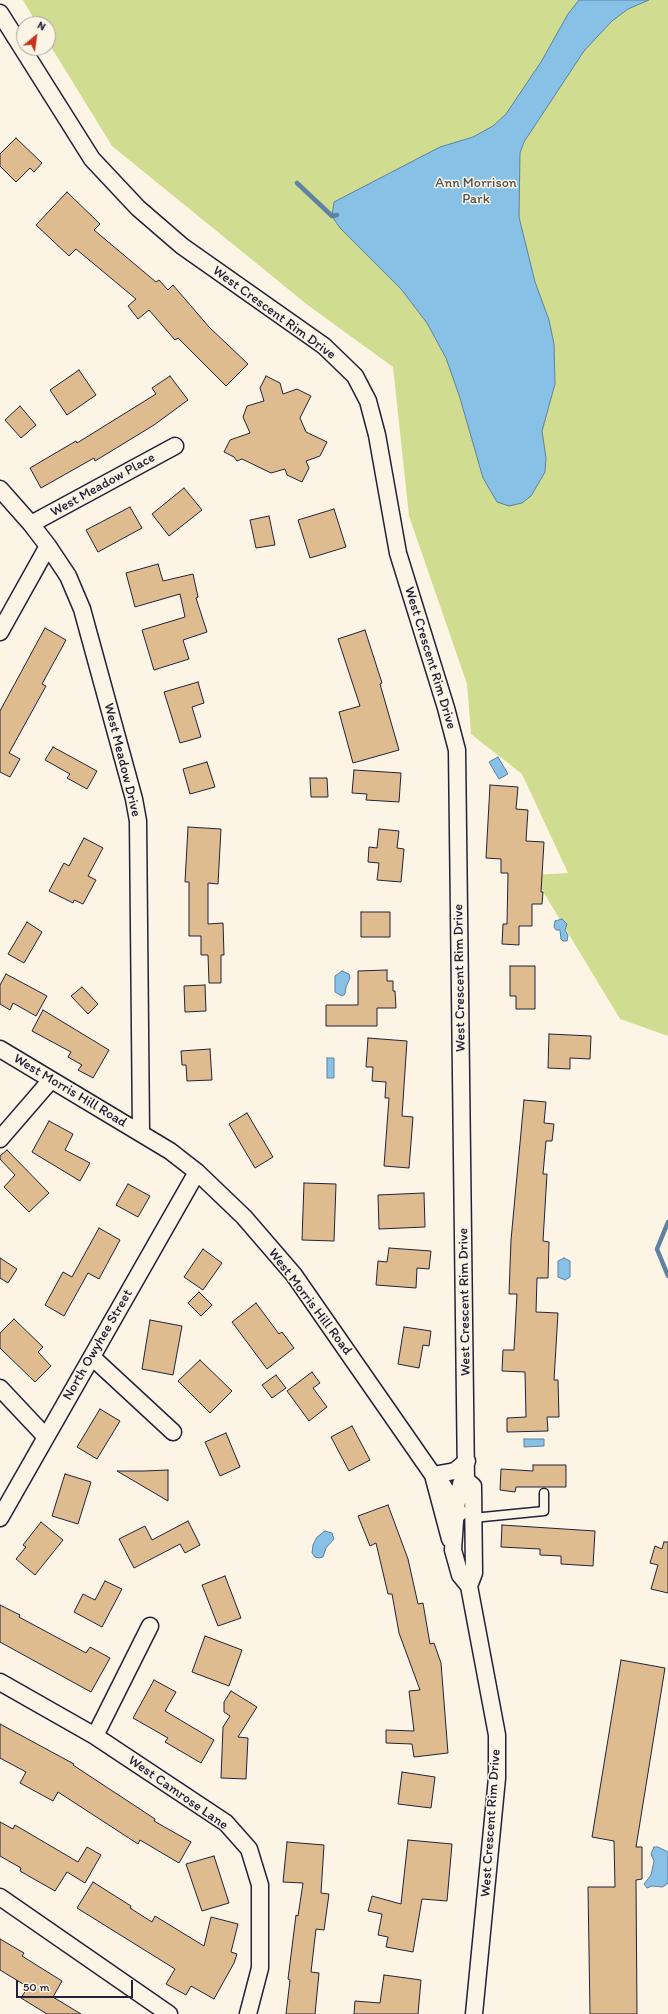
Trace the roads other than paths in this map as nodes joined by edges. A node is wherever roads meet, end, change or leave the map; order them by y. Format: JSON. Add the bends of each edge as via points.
{"nodes":[{"id":1,"x":0,"y":13,"type":"edge"},
{"id":2,"x":175,"y":446,"type":"dead end"},
{"id":3,"x":0,"y":489,"type":"edge"},
{"id":4,"x":31,"y":524,"type":"junction"},
{"id":5,"x":48,"y":546,"type":"junction"},
{"id":6,"x":0,"y":632,"type":"edge"},
{"id":7,"x":0,"y":1049,"type":"edge"},
{"id":8,"x":51,"y":1080,"type":"junction"},
{"id":9,"x":141,"y":1134,"type":"junction"},
{"id":10,"x":0,"y":1139,"type":"edge"},
{"id":11,"x":197,"y":1172,"type":"junction"},
{"id":12,"x":92,"y":1357,"type":"junction"},
{"id":13,"x":0,"y":1388,"type":"edge"},
{"id":14,"x":173,"y":1432,"type":"dead end"},
{"id":15,"x":46,"y":1437,"type":"junction"},
{"id":16,"x":467,"y":1461,"type":"junction"},
{"id":17,"x":433,"y":1475,"type":"junction"},
{"id":18,"x":466,"y":1480,"type":"junction"},
{"id":19,"x":544,"y":1493,"type":"dead end"},
{"id":20,"x":456,"y":1507,"type":"junction"},
{"id":21,"x":0,"y":1518,"type":"edge"},
{"id":22,"x":473,"y":1518,"type":"junction"},
{"id":23,"x":474,"y":1541,"type":"junction"},
{"id":24,"x":453,"y":1550,"type":"junction"},
{"id":25,"x":469,"y":1586,"type":"junction"},
{"id":26,"x":150,"y":1626,"type":"dead end"},
{"id":27,"x":0,"y":1682,"type":"edge"},
{"id":28,"x":95,"y":1736,"type":"junction"},
{"id":29,"x":0,"y":1897,"type":"edge"},
{"id":30,"x":169,"y":2014,"type":"edge"},
{"id":31,"x":248,"y":2014,"type":"edge"},
{"id":32,"x":474,"y":2014,"type":"edge"}],
"edges":[{"from":1,"to":16,"type":"street","name":"West Crescent Rim Drive","via":[[92,159],[138,208],[182,246],[324,346],[355,376],[368,401],[378,435],[398,553],[457,750]]},
{"from":2,"to":4,"type":"street","name":"West Meadow Place"},
{"from":3,"to":4,"type":"street","name":"West Meadow Drive"},
{"from":4,"to":5,"type":"street","name":"West Meadow Drive"},
{"from":5,"to":6,"type":"street"},
{"from":5,"to":9,"type":"street","name":"West Meadow Drive","via":[[68,576],[82,608],[138,821]]},
{"from":7,"to":8,"type":"street","name":"West Morris Hill Road"},
{"from":8,"to":9,"type":"street","name":"West Morris Hill Road"},
{"from":8,"to":10,"type":"street"},
{"from":9,"to":11,"type":"street","name":"West Morris Hill Road","via":[[170,1151]]},
{"from":11,"to":12,"type":"street","name":"North Owyhee Street"},
{"from":11,"to":17,"type":"street","name":"West Morris Hill Road","via":[[244,1217],[294,1275]]},
{"from":12,"to":14,"type":"street"},
{"from":12,"to":15,"type":"street","name":"North Owyhee Street"},
{"from":13,"to":15,"type":"street"},
{"from":15,"to":21,"type":"street","name":"North Owyhee Street"},
{"from":16,"to":17,"type":"street","via":[[455,1471]]},
{"from":16,"to":18,"type":"street","name":"West Crescent Rim Drive"},
{"from":17,"to":20,"type":"street","name":"West Morris Hill Road"},
{"from":17,"to":24,"type":"street","name":"West Morris Hill Road"},
{"from":18,"to":20,"type":"street","name":"West Crescent Rim Drive","via":[[461,1484]]},
{"from":18,"to":22,"type":"street","name":"West Crescent Rim Drive","via":[[473,1486]]},
{"from":19,"to":22,"type":"lane","via":[[544,1511]]},
{"from":20,"to":23,"type":"street","name":"West Morris Hill Road"},
{"from":20,"to":24,"type":"street","name":"West Crescent Rim Drive"},
{"from":22,"to":23,"type":"street","name":"West Crescent Rim Drive"},
{"from":23,"to":25,"type":"street","name":"West Crescent Rim Drive","via":[[474,1573]]},
{"from":24,"to":25,"type":"street","name":"West Crescent Rim Drive","via":[[460,1575]]},
{"from":25,"to":32,"type":"street","name":"West Crescent Rim Drive","via":[[497,1735],[497,1778]]},
{"from":26,"to":28,"type":"street"},
{"from":27,"to":28,"type":"street","name":"West Camrose Lane"},
{"from":28,"to":31,"type":"street","name":"West Camrose Lane","via":[[226,1823],[248,1849],[260,1885],[260,1968]]},
{"from":29,"to":30,"type":"street"}]}
